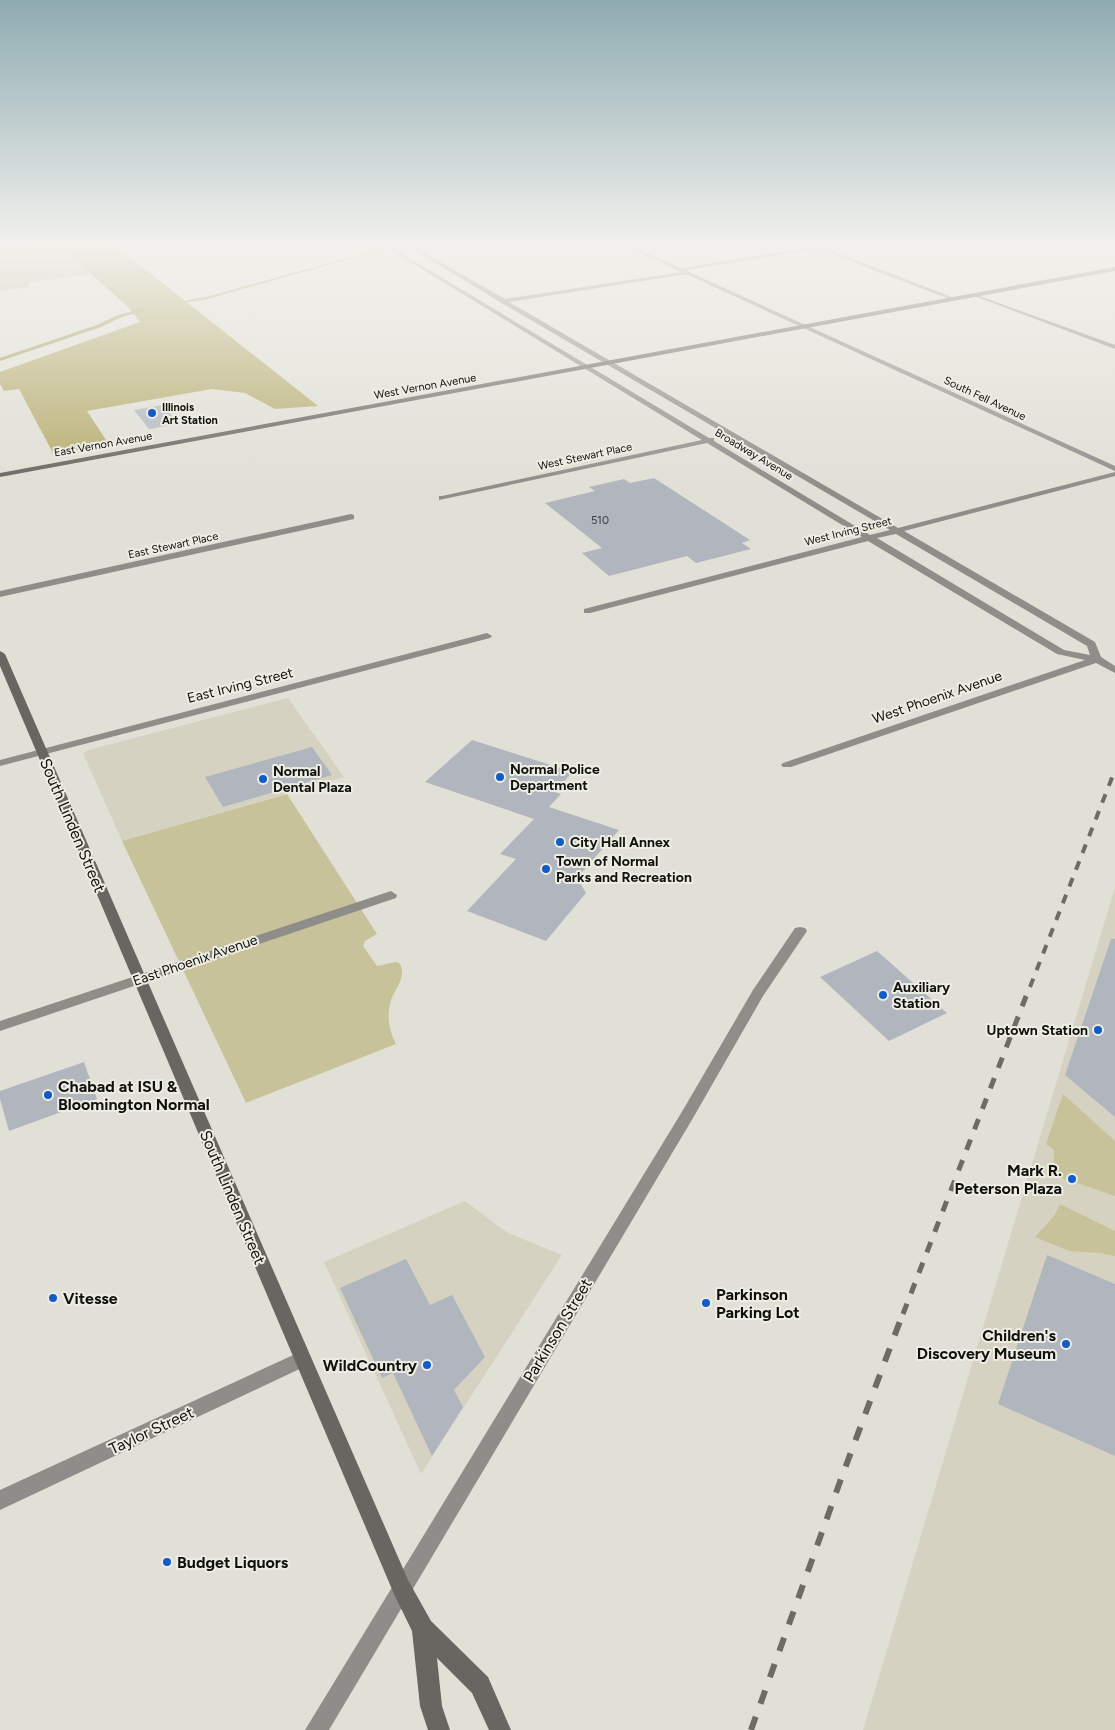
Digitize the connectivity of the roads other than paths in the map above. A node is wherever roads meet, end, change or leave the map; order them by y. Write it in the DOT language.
graph roads {
  1 [pos="521,327"];
  2 [pos="549,327"];
  3 [pos="804,327"];
  4 [pos="1061,327"];
  5 [pos="1115,347"];
  6 [pos="610,363"];
  7 [pos="586,367"];
  8 [pos="300,420"];
  9 [pos="733,435"];
  10 [pos="709,441"];
  11 [pos="1115,469"];
  12 [pos="1115,474"];
  13 [pos="0,475"];
  14 [pos="442,498"];
  15 [pos="352,517"];
  16 [pos="896,530"];
  17 [pos="868,537"];
  18 [pos="0,594"];
  19 [pos="587,611"];
  20 [pos="487,636"];
  21 [pos="0,654"];
  22 [pos="1096,659"];
  23 [pos="1115,670"];
  24 [pos="42,752"];
  25 [pos="0,763"];
  26 [pos="787,765"];
  27 [pos="391,894"];
  28 [pos="800,931"];
  29 [pos="139,979"];
  30 [pos="0,1026"];
  31 [pos="302,1359"];
  32 [pos="0,1500"];
  33 [pos="401,1587"];
  34 [pos="423,1629"];
  35 [pos="316,1730"];
  36 [pos="439,1730"];
  37 [pos="500,1730"];
  1 -- 7 [label="street, Broadway Avenue"];
  2 -- 6 [label="street, Broadway Avenue"];
  3 -- 6 [label="main road, West Vernon Avenue"];
  3 -- 11 [label="street, South Fell Avenue"];
  4 -- 5 [label="street"];
  6 -- 7 [label="main road, West Vernon Avenue"];
  6 -- 9 [label="street, Broadway Avenue"];
  7 -- 8 [label="main road, West Vernon Avenue"];
  7 -- 10 [label="street, Broadway Avenue"];
  8 -- 13 [label="main road, East Vernon Avenue"];
  9 -- 10 [label="street, West Stewart Place"];
  9 -- 16 [label="street, Broadway Avenue"];
  10 -- 14 [label="street, West Stewart Place"];
  10 -- 17 [label="street, Broadway Avenue"];
  12 -- 16 [label="street, West Irving Street"];
  15 -- 18 [label="street, East Stewart Place"];
  16 -- 17 [label="street, West Irving Street"];
  16 -- 22 [label="street, Broadway Avenue"];
  17 -- 19 [label="street, West Irving Street"];
  17 -- 22 [label="street, Broadway Avenue"];
  20 -- 24 [label="street, East Irving Street"];
  21 -- 24 [label="main road, South Linden Street"];
  22 -- 23 [label="street, Broadway Avenue"];
  22 -- 26 [label="street, West Phoenix Avenue"];
  24 -- 25 [label="street, East Irving Street"];
  24 -- 29 [label="main road, South Linden Street"];
  27 -- 29 [label="street, East Phoenix Avenue"];
  28 -- 33 [label="street, Parkinson Street"];
  29 -- 30 [label="street, East Phoenix Avenue"];
  29 -- 31 [label="main road, South Linden Street"];
  31 -- 32 [label="street, Taylor Street"];
  31 -- 33 [label="main road, South Linden Street"];
  33 -- 34 [label="main road, South Linden Street"];
  33 -- 35 [label="street, Parkinson Street"];
  34 -- 36 [label="main road, South Linden Street"];
  34 -- 37 [label="main road, South Linden Street"];
}
